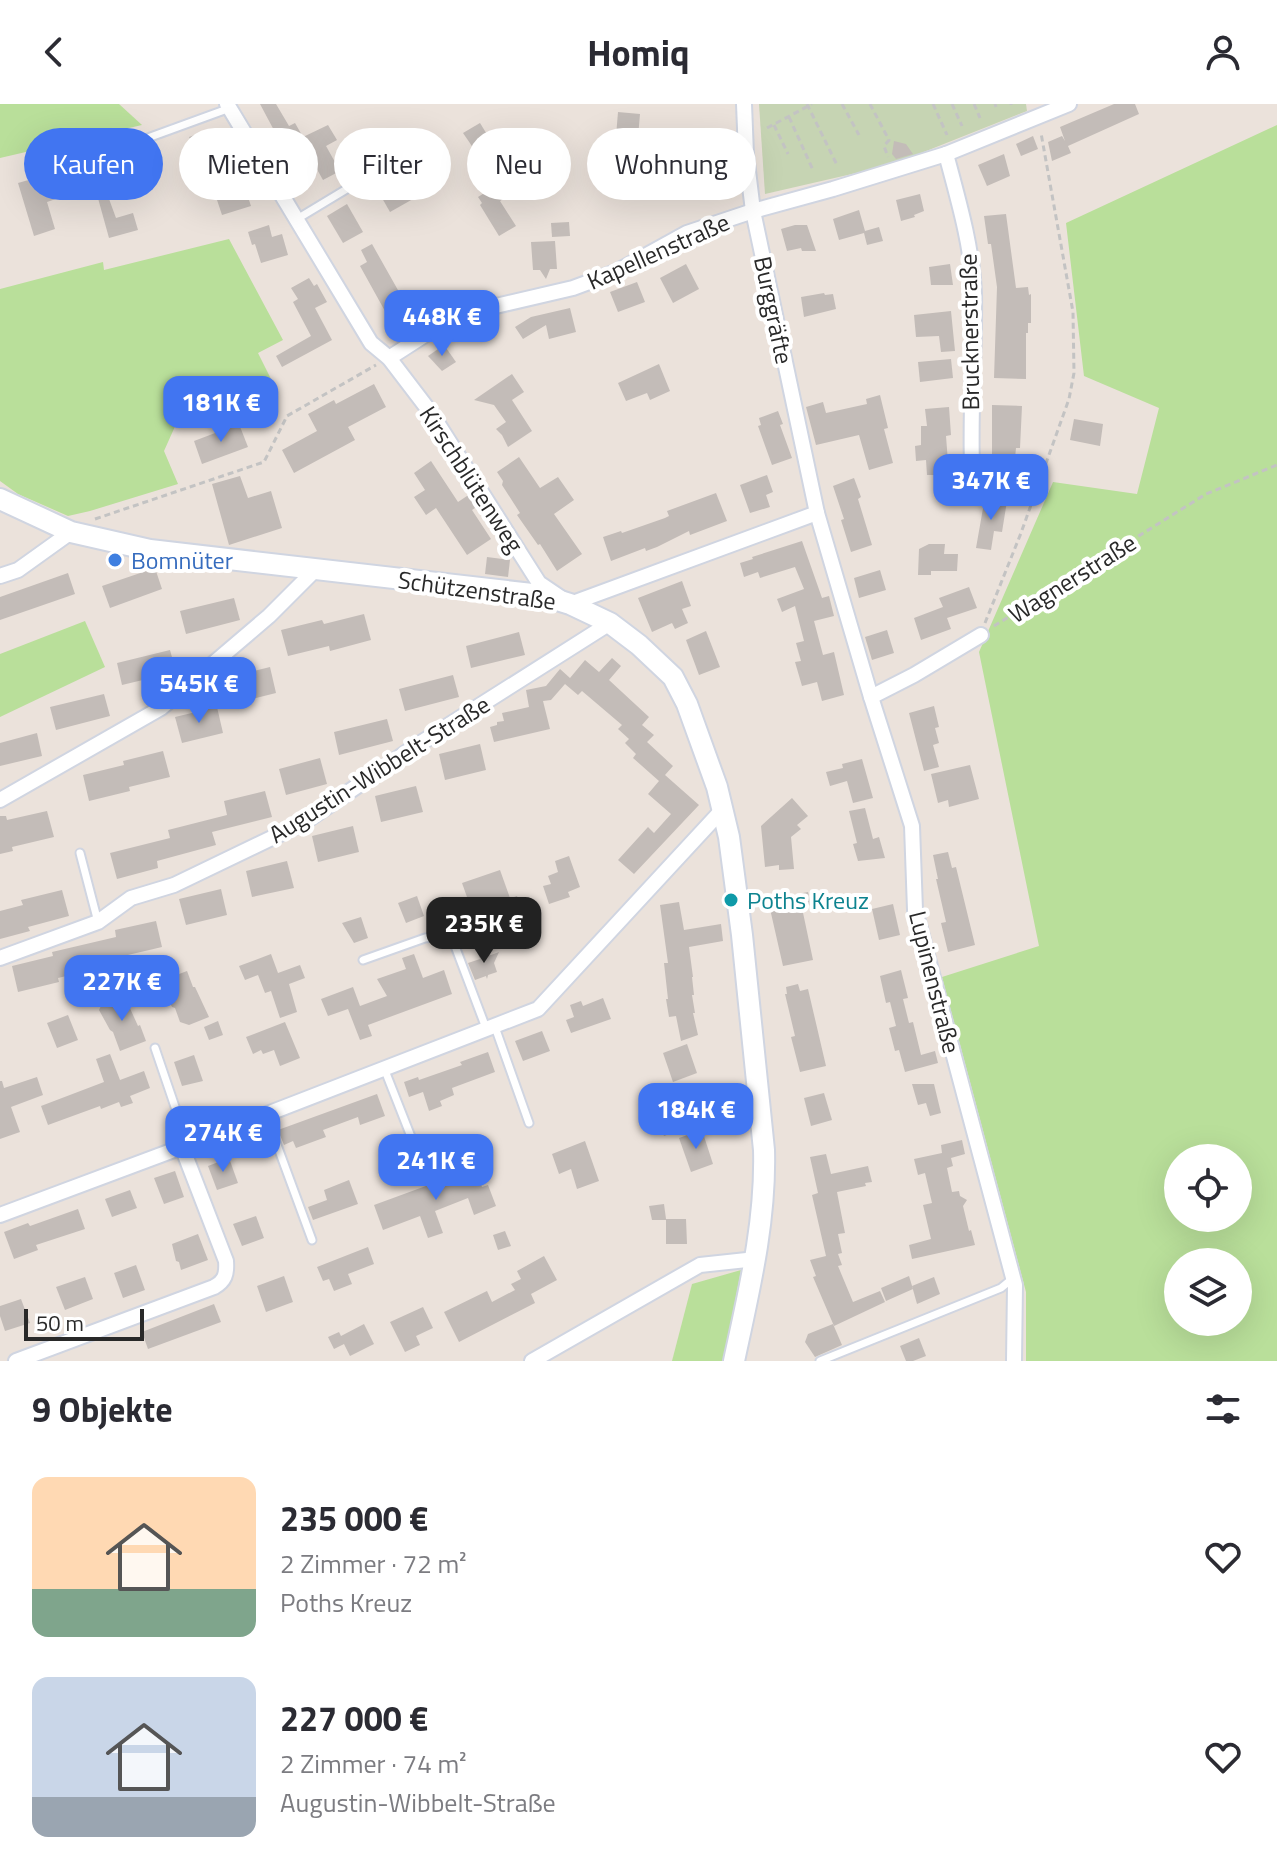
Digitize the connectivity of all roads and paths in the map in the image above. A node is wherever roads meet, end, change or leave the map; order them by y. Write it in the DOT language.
graph roads {
  1 [pos="744,104"];
  2 [pos="842,104"];
  3 [pos="870,104"];
  4 [pos="933,104"];
  5 [pos="952,104"];
  6 [pos="974,104"];
  7 [pos="1069,104"];
  8 [pos="809,105"];
  9 [pos="228,106"];
  10 [pos="789,117"];
  11 [pos="1038,117"];
  12 [pos="980,118"];
  13 [pos="774,125"];
  14 [pos="962,126"];
  15 [pos="767,128"];
  16 [pos="163,131"];
  17 [pos="859,135"];
  18 [pos="947,135"];
  19 [pos="788,154"];
  20 [pos="946,154"];
  21 [pos="837,165"];
  22 [pos="813,170"];
  23 [pos="894,171"];
  24 [pos="334,197"];
  25 [pos="753,211"];
  26 [pos="297,219"];
  27 [pos="389,358"];
  28 [pos="972,465"];
  29 [pos="1277,465"];
  30 [pos="0,499"];
  31 [pos="817,513"];
  32 [pos="71,532"];
  33 [pos="315,570"];
  34 [pos="0,576"];
  35 [pos="570,604"];
  36 [pos="610,623"];
  37 [pos="981,635"];
  38 [pos="871,697"];
  39 [pos="0,800"];
  40 [pos="723,809"];
  41 [pos="80,853"];
  42 [pos="98,922"];
  43 [pos="0,958"];
  44 [pos="363,960"];
  45 [pos="490,1027"];
  46 [pos="155,1048"];
  47 [pos="384,1068"];
  48 [pos="266,1115"];
  49 [pos="529,1123"];
  50 [pos="185,1146"];
  51 [pos="419,1157"];
  52 [pos="0,1215"];
  53 [pos="312,1240"];
  54 [pos="756,1259"];
  55 [pos="1013,1278"];
  56 [pos="16,1361"];
  57 [pos="532,1361"];
  58 [pos="734,1361"];
  59 [pos="820,1361"];
  60 [pos="1014,1361"];
  1 -- 25 [label="street, Burggräfte"];
  2 -- 17 [label="path"];
  3 -- 23 [label="path"];
  4 -- 18 [label="path"];
  5 -- 14 [label="path"];
  6 -- 12 [label="path"];
  7 -- 11 [label="street, Kapellenstraße"];
  8 -- 10 [label="path"];
  8 -- 21 [label="path"];
  9 -- 16 [label="lane"];
  9 -- 26 [label="street, Kirschblütenweg"];
  10 -- 13 [label="path"];
  10 -- 22 [label="path"];
  11 -- 20 [label="street, Kapellenstraße"];
  11 -- 37 [label="path"];
  13 -- 15 [label="path"];
  13 -- 19 [label="path"];
  20 -- 23 [label="street, Kapellenstraße"];
  20 -- 28 [label="street, Brucknerstraße"];
  23 -- 25 [label="street, Kapellenstraße"];
  24 -- 26 [label="lane"];
  25 -- 27 [label="street, Kapellenstraße"];
  25 -- 31 [label="street, Burggräfte"];
  26 -- 27 [label="street, Kirschblütenweg"];
  27 -- 32 [label="path"];
  27 -- 35 [label="street, Kirschblütenweg"];
  29 -- 37 [label="path, Wagnerstraße"];
  30 -- 32 [label="street, Schützenstraße"];
  31 -- 35 [label="street"];
  31 -- 38 [label="street, Lupinenstraße"];
  32 -- 33 [label="street, Schützenstraße"];
  32 -- 34 [label="street"];
  33 -- 35 [label="street, Schützenstraße"];
  33 -- 39 [label="street"];
  35 -- 36 [label="street, Schützenstraße"];
  36 -- 40 [label="street, Schützenstraße"];
  36 -- 42 [label="street, Augustin-Wibbelt-Straße"];
  37 -- 38 [label="street, Wagnerstraße"];
  38 -- 55 [label="street, Lupinenstraße"];
  40 -- 45 [label="street"];
  40 -- 54 [label="street, Schützenstraße"];
  41 -- 42 [label="lane"];
  42 -- 43 [label="street, Augustin-Wibbelt-Straße"];
  44 -- 45 [label="lane"];
  45 -- 47 [label="street"];
  45 -- 49 [label="lane"];
  46 -- 50 [label="lane"];
  47 -- 48 [label="street"];
  47 -- 51 [label="lane"];
  48 -- 50 [label="street"];
  48 -- 53 [label="lane"];
  50 -- 52 [label="street"];
  50 -- 56 [label="street"];
  54 -- 57 [label="street"];
  54 -- 58 [label="street, Schützenstraße"];
  55 -- 59 [label="lane"];
  55 -- 60 [label="street, Lupinenstraße"];
}
